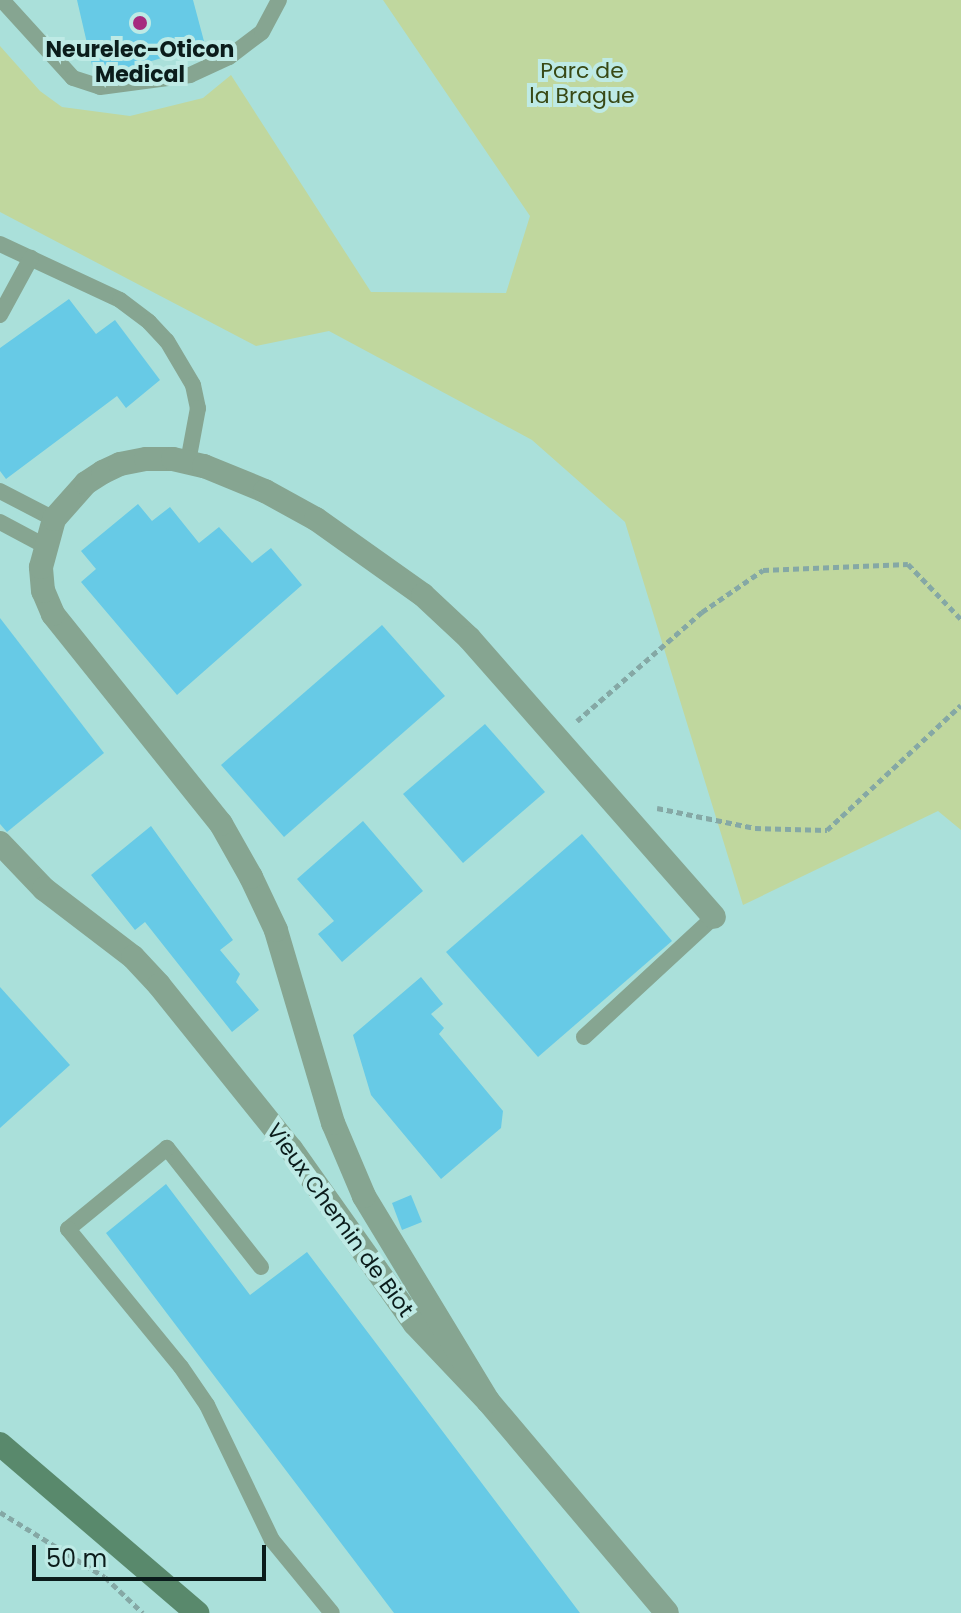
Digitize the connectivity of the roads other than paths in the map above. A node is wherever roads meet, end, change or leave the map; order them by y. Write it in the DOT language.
graph roads {
  1 [pos="2,0"];
  2 [pos="279,0"];
  3 [pos="0,244"];
  4 [pos="31,258"];
  5 [pos="0,315"];
  6 [pos="188,462"];
  7 [pos="0,491"];
  8 [pos="54,519"];
  9 [pos="0,522"];
  10 [pos="45,546"];
  11 [pos="0,843"];
  12 [pos="714,917"];
  13 [pos="584,1037"];
  14 [pos="261,1267"];
  15 [pos="488,1401"];
  16 [pos="0,1444"];
  17 [pos="197,1613"];
  18 [pos="332,1613"];
  19 [pos="667,1613"];
  1 -- 2 [label="lane"];
  3 -- 4 [label="lane"];
  4 -- 5 [label="lane"];
  4 -- 6 [label="lane"];
  6 -- 8 [label="street"];
  6 -- 12 [label="street"];
  7 -- 8 [label="lane"];
  8 -- 10 [label="street"];
  9 -- 10 [label="lane"];
  10 -- 15 [label="street"];
  11 -- 15 [label="street, Vieux Chemin de Biot"];
  12 -- 13 [label="lane"];
  14 -- 18 [label="lane"];
  15 -- 19 [label="street, Vieux Chemin de Biot"];
  16 -- 17 [label="main road"];
}
